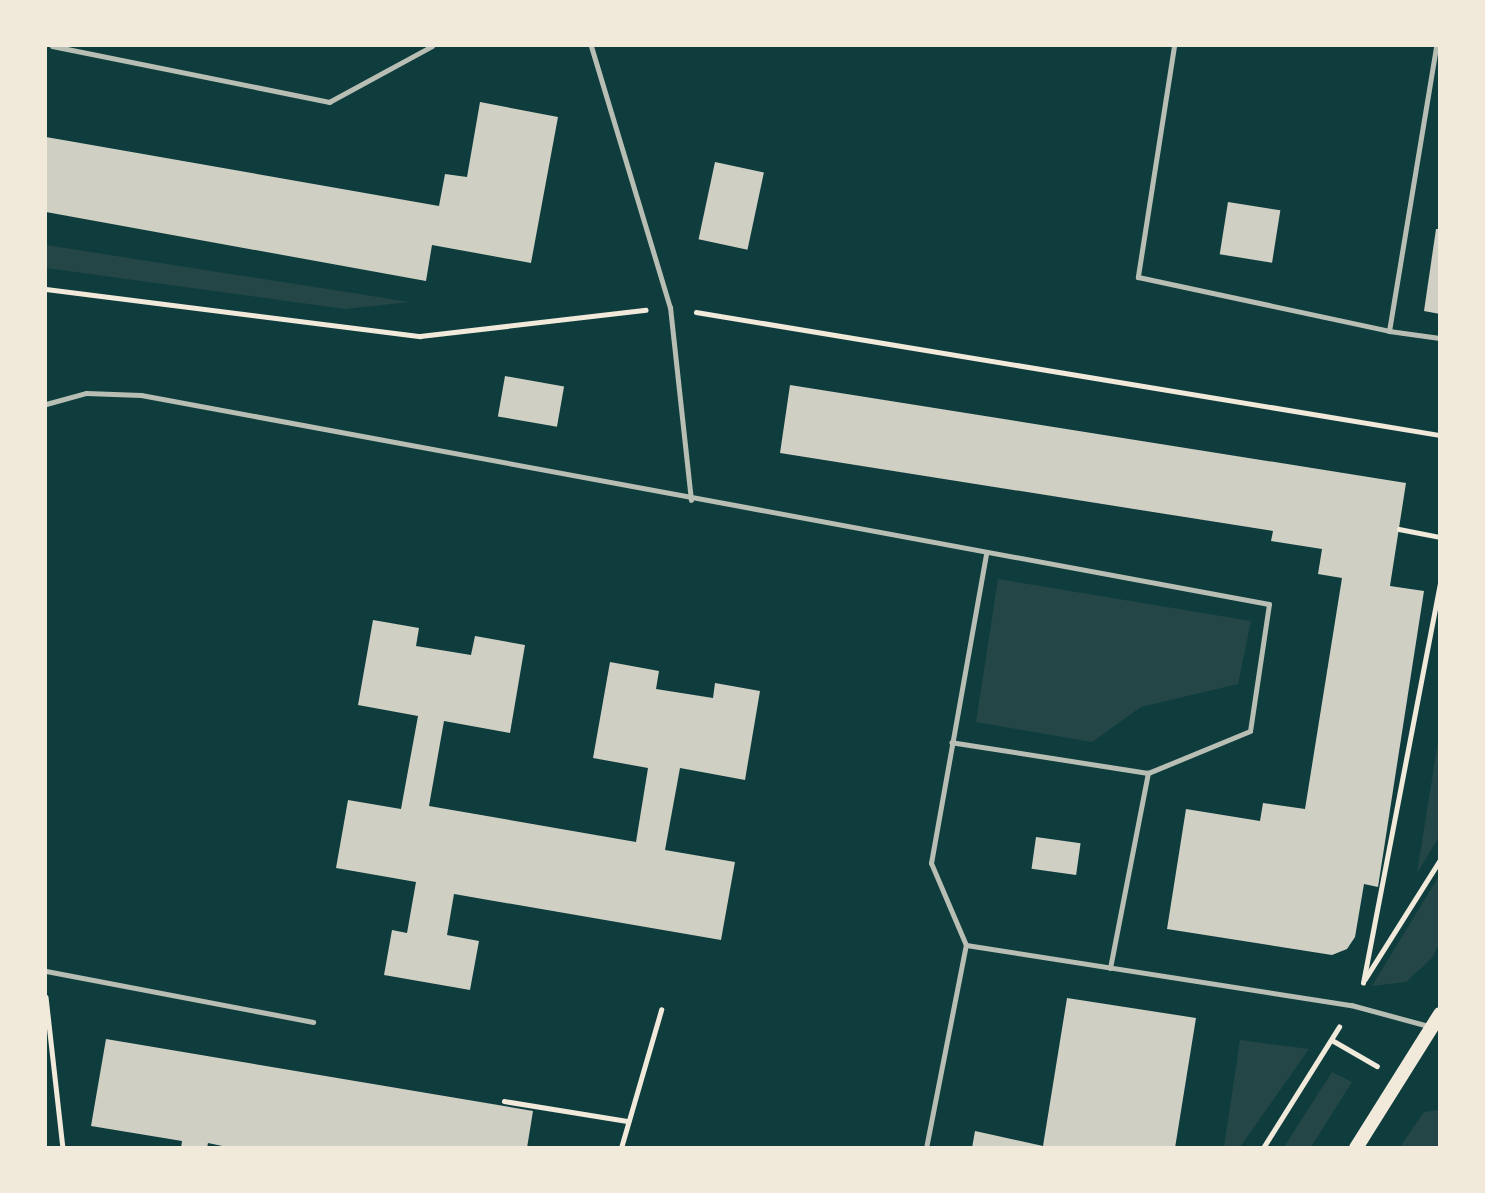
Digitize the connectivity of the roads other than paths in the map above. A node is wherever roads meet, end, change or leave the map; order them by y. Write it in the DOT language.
graph roads {
  1 [pos="52,46"];
  2 [pos="432,46"];
  3 [pos="591,46"];
  4 [pos="1174,46"];
  5 [pos="1436,46"];
  6 [pos="1389,331"];
  7 [pos="1440,338"];
  8 [pos="46,404"];
  9 [pos="691,500"];
  10 [pos="986,553"];
  11 [pos="950,742"];
  12 [pos="1148,773"];
  13 [pos="966,945"];
  14 [pos="1110,968"];
  15 [pos="46,971"];
  16 [pos="1436,1021"];
  17 [pos="313,1022"];
  18 [pos="926,1147"];
  19 [pos="1356,1147"];
  1 -- 2 [label="lane"];
  3 -- 9 [label="lane"];
  4 -- 6 [label="lane"];
  5 -- 6 [label="lane"];
  6 -- 7 [label="lane"];
  8 -- 9 [label="lane"];
  9 -- 10 [label="lane"];
  10 -- 11 [label="lane"];
  10 -- 12 [label="lane"];
  11 -- 12 [label="lane"];
  11 -- 13 [label="lane"];
  12 -- 14 [label="lane"];
  13 -- 14 [label="lane"];
  13 -- 18 [label="lane"];
  14 -- 16 [label="lane"];
  15 -- 17 [label="lane"];
  16 -- 19 [label="main road"];
}
